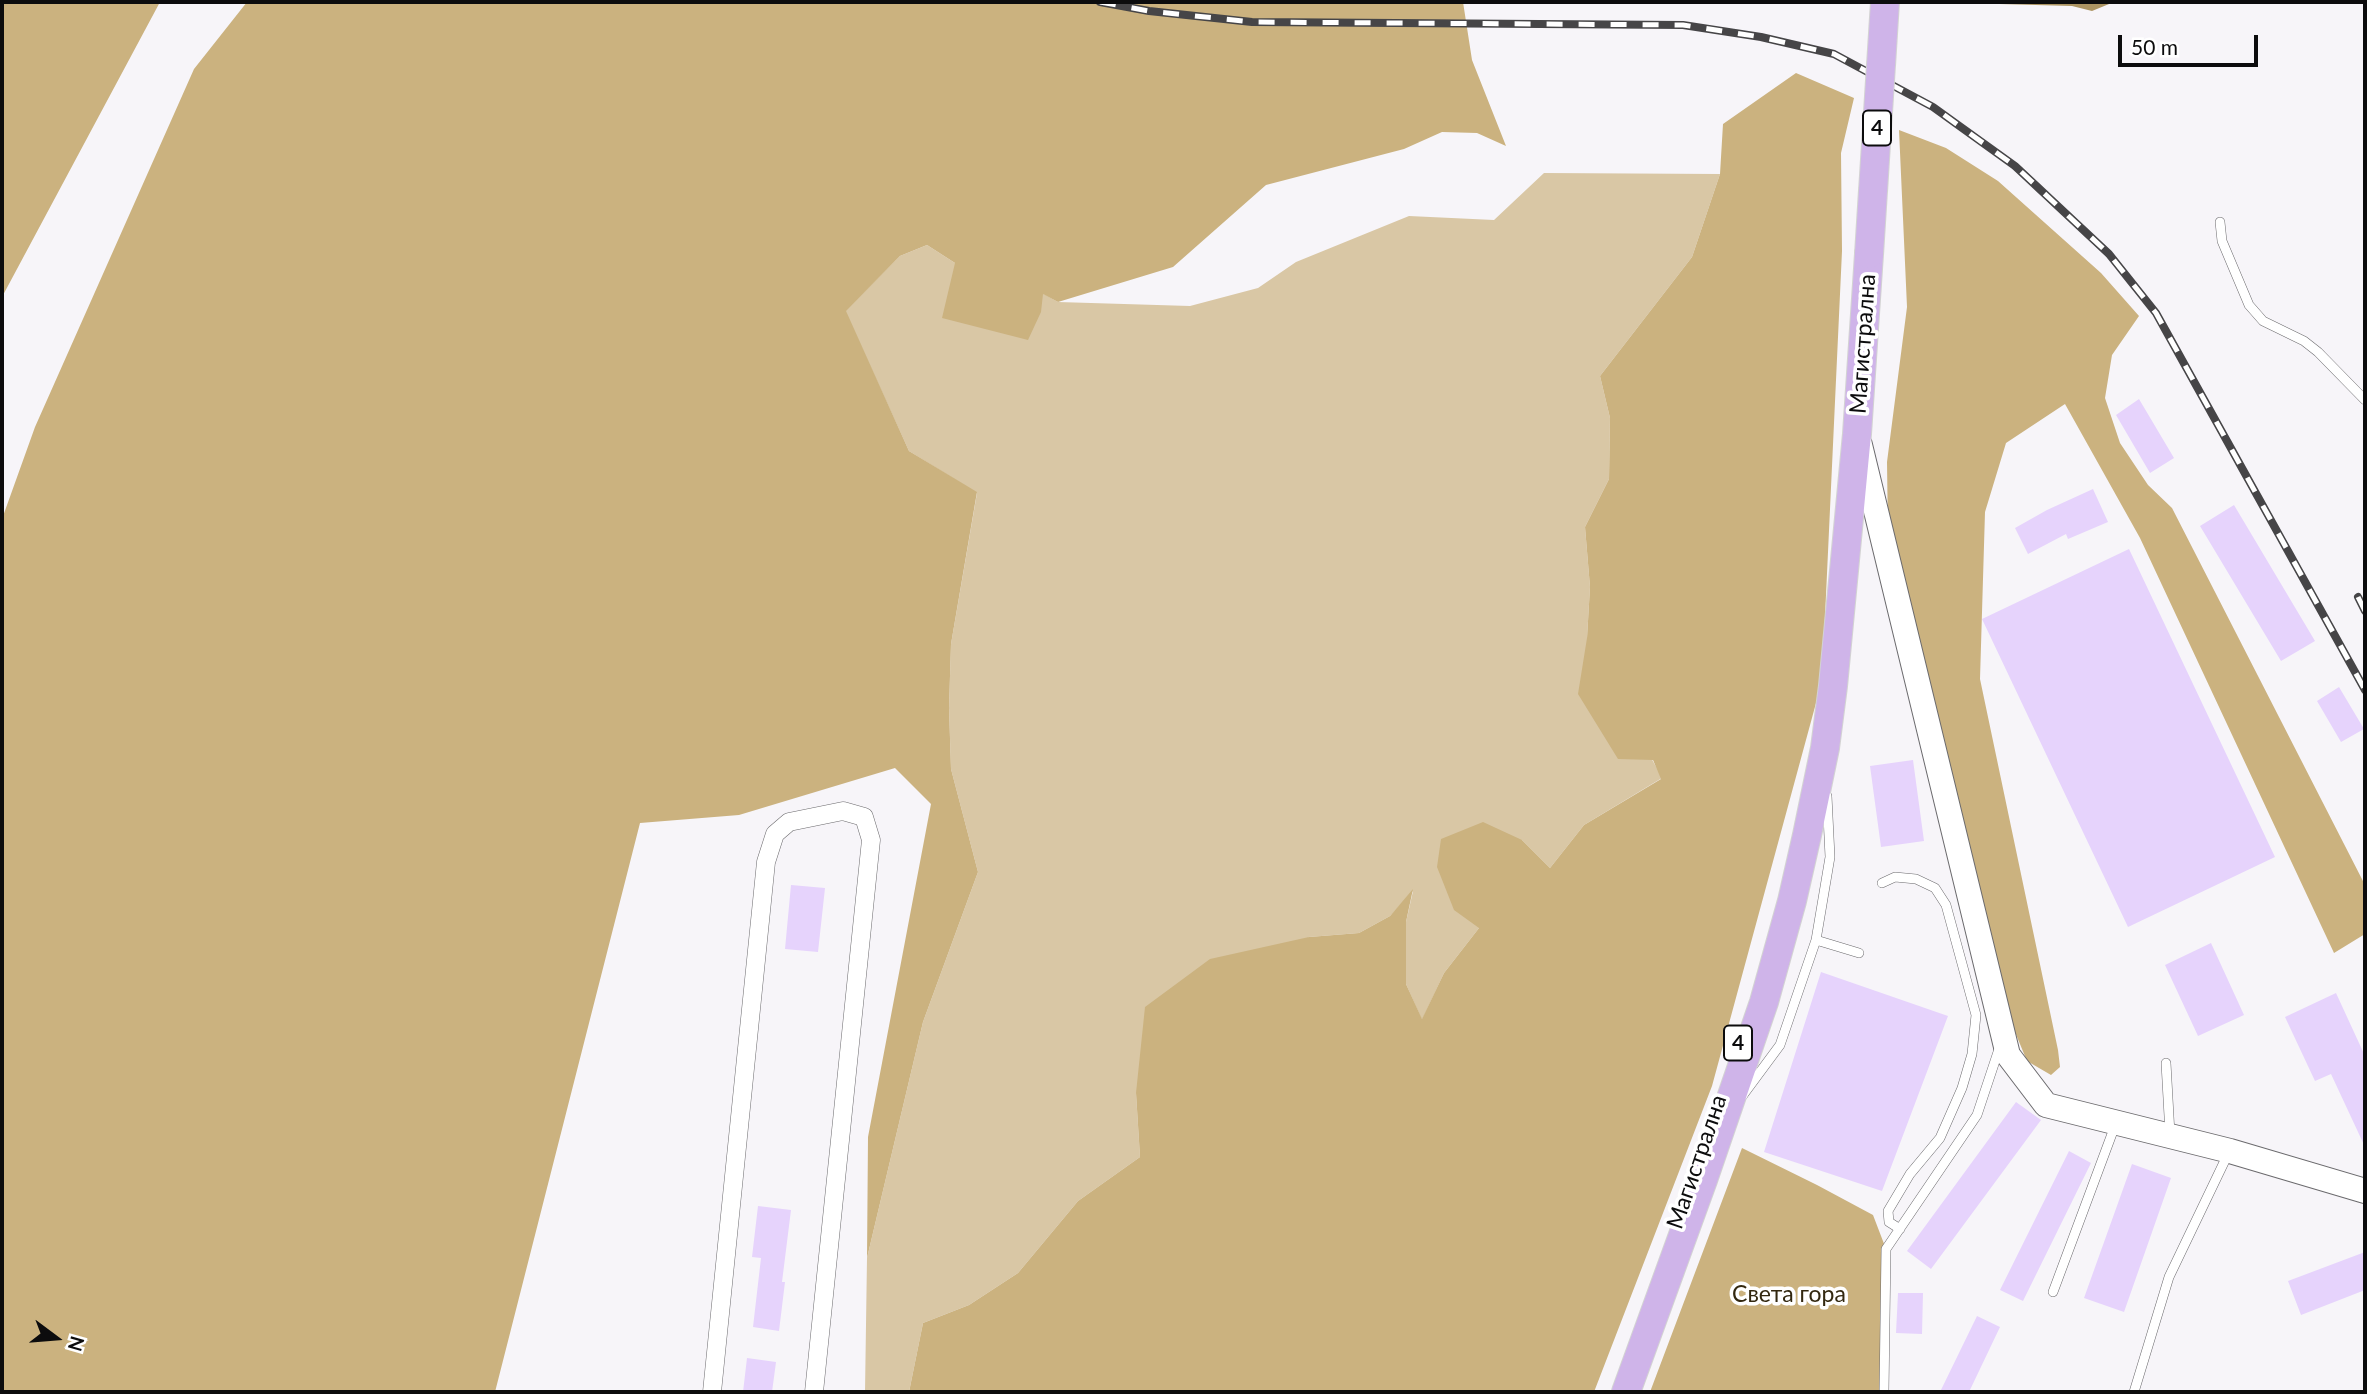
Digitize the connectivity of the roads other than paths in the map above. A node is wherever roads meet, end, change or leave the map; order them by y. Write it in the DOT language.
graph roads {
  1 [pos="1885,2"];
  2 [pos="2220,222"];
  3 [pos="2365,400"];
  4 [pos="1857,434"];
  5 [pos="1833,686"];
  6 [pos="1825,748"];
  7 [pos="1882,883"];
  8 [pos="1816,940"];
  9 [pos="1859,953"];
  10 [pos="2003,1037"];
  11 [pos="2166,1063"];
  12 [pos="1724,1122"];
  13 [pos="2116,1123"];
  14 [pos="2171,1136"];
  15 [pos="2230,1151"];
  16 [pos="2365,1191"];
  17 [pos="1900,1229"];
  18 [pos="2053,1292"];
  19 [pos="712,1392"];
  20 [pos="814,1392"];
  21 [pos="1615,1392"];
  22 [pos="1626,1392"];
  23 [pos="1884,1392"];
  24 [pos="2134,1392"];
  1 -- 4 [label="main road, Магистрална / 4, bridge"];
  2 -- 3 [label="lane"];
  4 -- 5 [label="main road, Магистрална / 4"];
  4 -- 10 [label="street"];
  5 -- 6 [label="main road, Магистрална / 4"];
  5 -- 21 [label="main road, Магистрална / 4"];
  6 -- 8 [label="lane"];
  6 -- 12 [label="main road, Магистрална / 4"];
  7 -- 17 [label="lane"];
  8 -- 9 [label="lane"];
  8 -- 12 [label="lane"];
  10 -- 13 [label="street"];
  10 -- 17 [label="lane"];
  11 -- 14 [label="lane"];
  12 -- 22 [label="main road, Магистрална / 4"];
  13 -- 14 [label="street"];
  13 -- 18 [label="lane"];
  14 -- 15 [label="street"];
  15 -- 16 [label="street"];
  15 -- 24 [label="lane"];
  17 -- 23 [label="lane"];
  19 -- 20 [label="street"];
}
